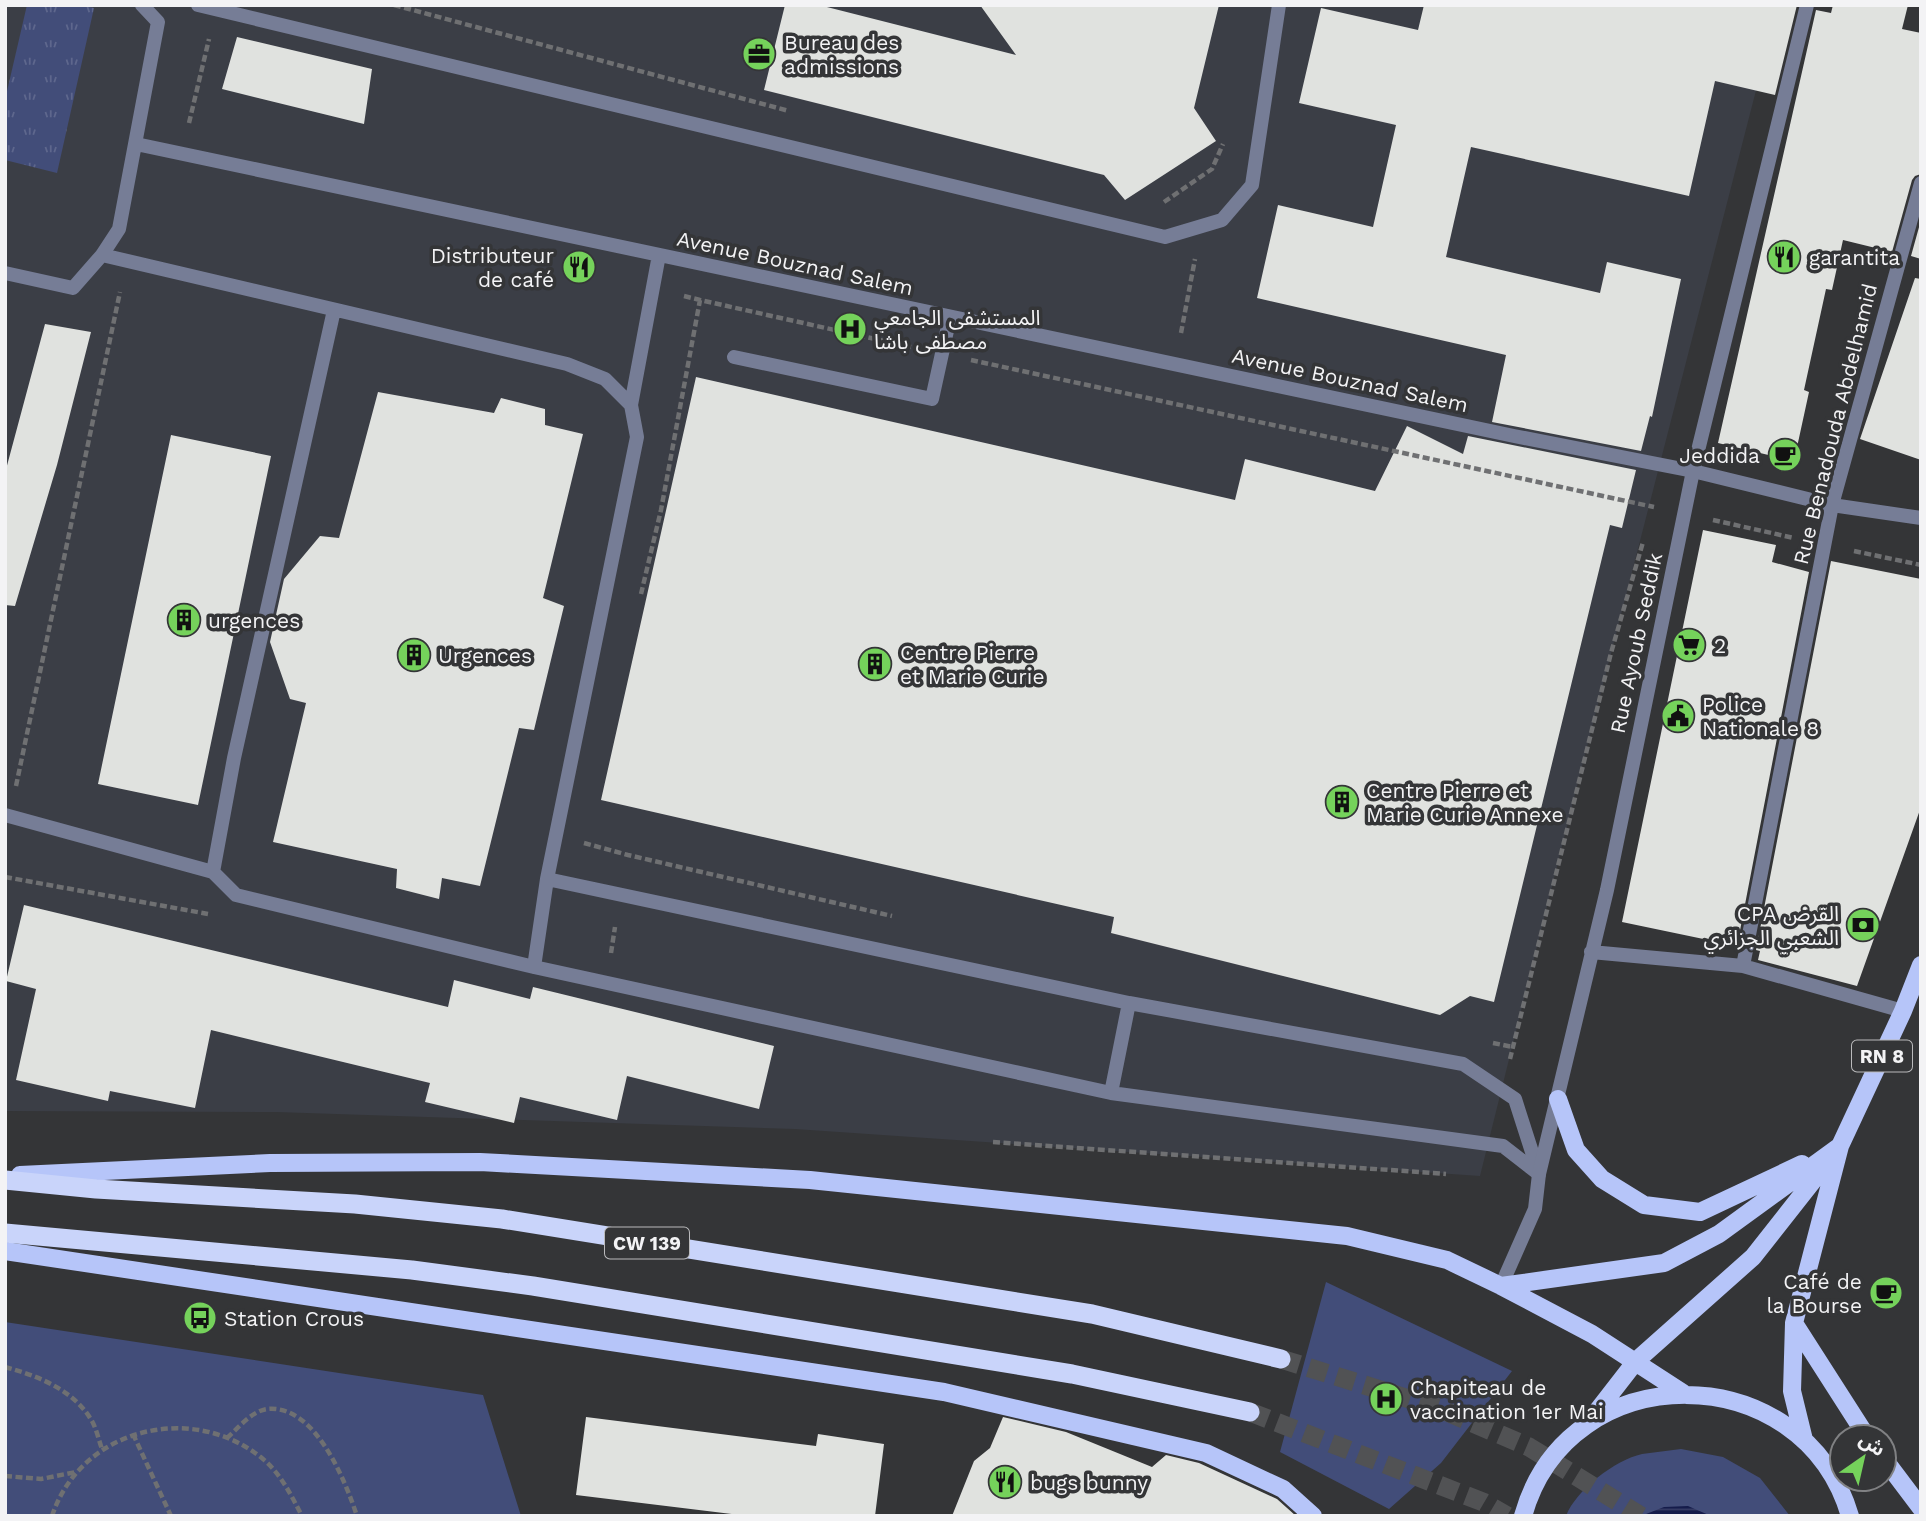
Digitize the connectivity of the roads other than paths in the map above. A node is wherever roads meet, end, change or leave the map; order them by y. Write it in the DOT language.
graph roads {
  1 [pos="142,5"];
  2 [pos="198,5"];
  3 [pos="1279,5"];
  4 [pos="1807,5"];
  5 [pos="136,144"];
  6 [pos="1921,183"];
  7 [pos="102,255"];
  8 [pos="659,255"];
  9 [pos="5,273"];
  10 [pos="334,310"];
  11 [pos="950,317"];
  12 [pos="734,357"];
  13 [pos="631,405"];
  14 [pos="1693,471"];
  15 [pos="1832,505"];
  16 [pos="1921,519"];
  17 [pos="7,817"];
  18 [pos="213,872"];
  19 [pos="547,879"];
  20 [pos="1591,952"];
  21 [pos="1921,965"];
  22 [pos="1743,966"];
  23 [pos="534,967"];
  24 [pos="1129,1003"];
  25 [pos="1903,1011"];
  26 [pos="1111,1093"];
  27 [pos="1558,1099"];
  28 [pos="1840,1146"];
  29 [pos="1539,1174"];
  30 [pos="5,1178"];
  31 [pos="5,1233"];
  32 [pos="5,1251"];
  33 [pos="1502,1286"];
  34 [pos="1794,1324"];
  35 [pos="1282,1359"];
  36 [pos="1636,1361"];
  37 [pos="1683,1393"];
  38 [pos="1250,1412"];
  39 [pos="1589,1422"];
  40 [pos="1858,1423"];
  41 [pos="1804,1440"];
  42 [pos="1898,1478"];
  43 [pos="1921,1508"];
  44 [pos="1313,1516"];
  45 [pos="1522,1516"];
  46 [pos="1850,1516"];
  1 -- 5 [label="street"];
  2 -- 3 [label="street"];
  4 -- 14 [label="street, Rue Ayoub Seddik"];
  5 -- 7 [label="street"];
  5 -- 8 [label="street, Avenue Bouznad Salem"];
  6 -- 15 [label="street, Rue Benadouda Abdelhamid"];
  7 -- 9 [label="street"];
  7 -- 10 [label="street"];
  8 -- 11 [label="street, Avenue Bouznad Salem"];
  8 -- 13 [label="street"];
  10 -- 13 [label="street"];
  10 -- 18 [label="street"];
  11 -- 12 [label="street"];
  11 -- 14 [label="street, Avenue Bouznad Salem"];
  13 -- 19 [label="street"];
  14 -- 15 [label="street, Avenue Bouznad Salem"];
  14 -- 20 [label="street, Rue Ayoub Seddik"];
  15 -- 16 [label="street, Avenue Bouznad Salem"];
  15 -- 22 [label="street, Rue Benadouda Abdelhamid"];
  17 -- 18 [label="street"];
  18 -- 23 [label="street"];
  19 -- 23 [label="street"];
  19 -- 24 [label="street"];
  20 -- 22 [label="street"];
  20 -- 27 [label="street, Rue Ayoub Seddik"];
  21 -- 25 [label="main road, RN 8"];
  22 -- 25 [label="street"];
  23 -- 26 [label="street"];
  24 -- 26 [label="street"];
  24 -- 29 [label="street"];
  25 -- 28 [label="main road, RN 8"];
  26 -- 29 [label="street"];
  27 -- 28 [label="main road"];
  27 -- 29 [label="street, Rue Ayoub Seddik"];
  28 -- 33 [label="main road"];
  28 -- 34 [label="main road"];
  28 -- 36 [label="main road"];
  29 -- 33 [label="street, Rue Ayoub Seddik"];
  30 -- 33 [label="main road"];
  30 -- 35 [label="highway, CW 139"];
  31 -- 38 [label="highway"];
  32 -- 44 [label="main road"];
  33 -- 36 [label="main road"];
  34 -- 40 [label="main road"];
  34 -- 41 [label="main road"];
  36 -- 37 [label="main road"];
  36 -- 39 [label="main road"];
  37 -- 39 [label="main road"];
  37 -- 41 [label="main road"];
  39 -- 45 [label="main road"];
  41 -- 46 [label="main road"];
  42 -- 43 [label="main road"];
}
